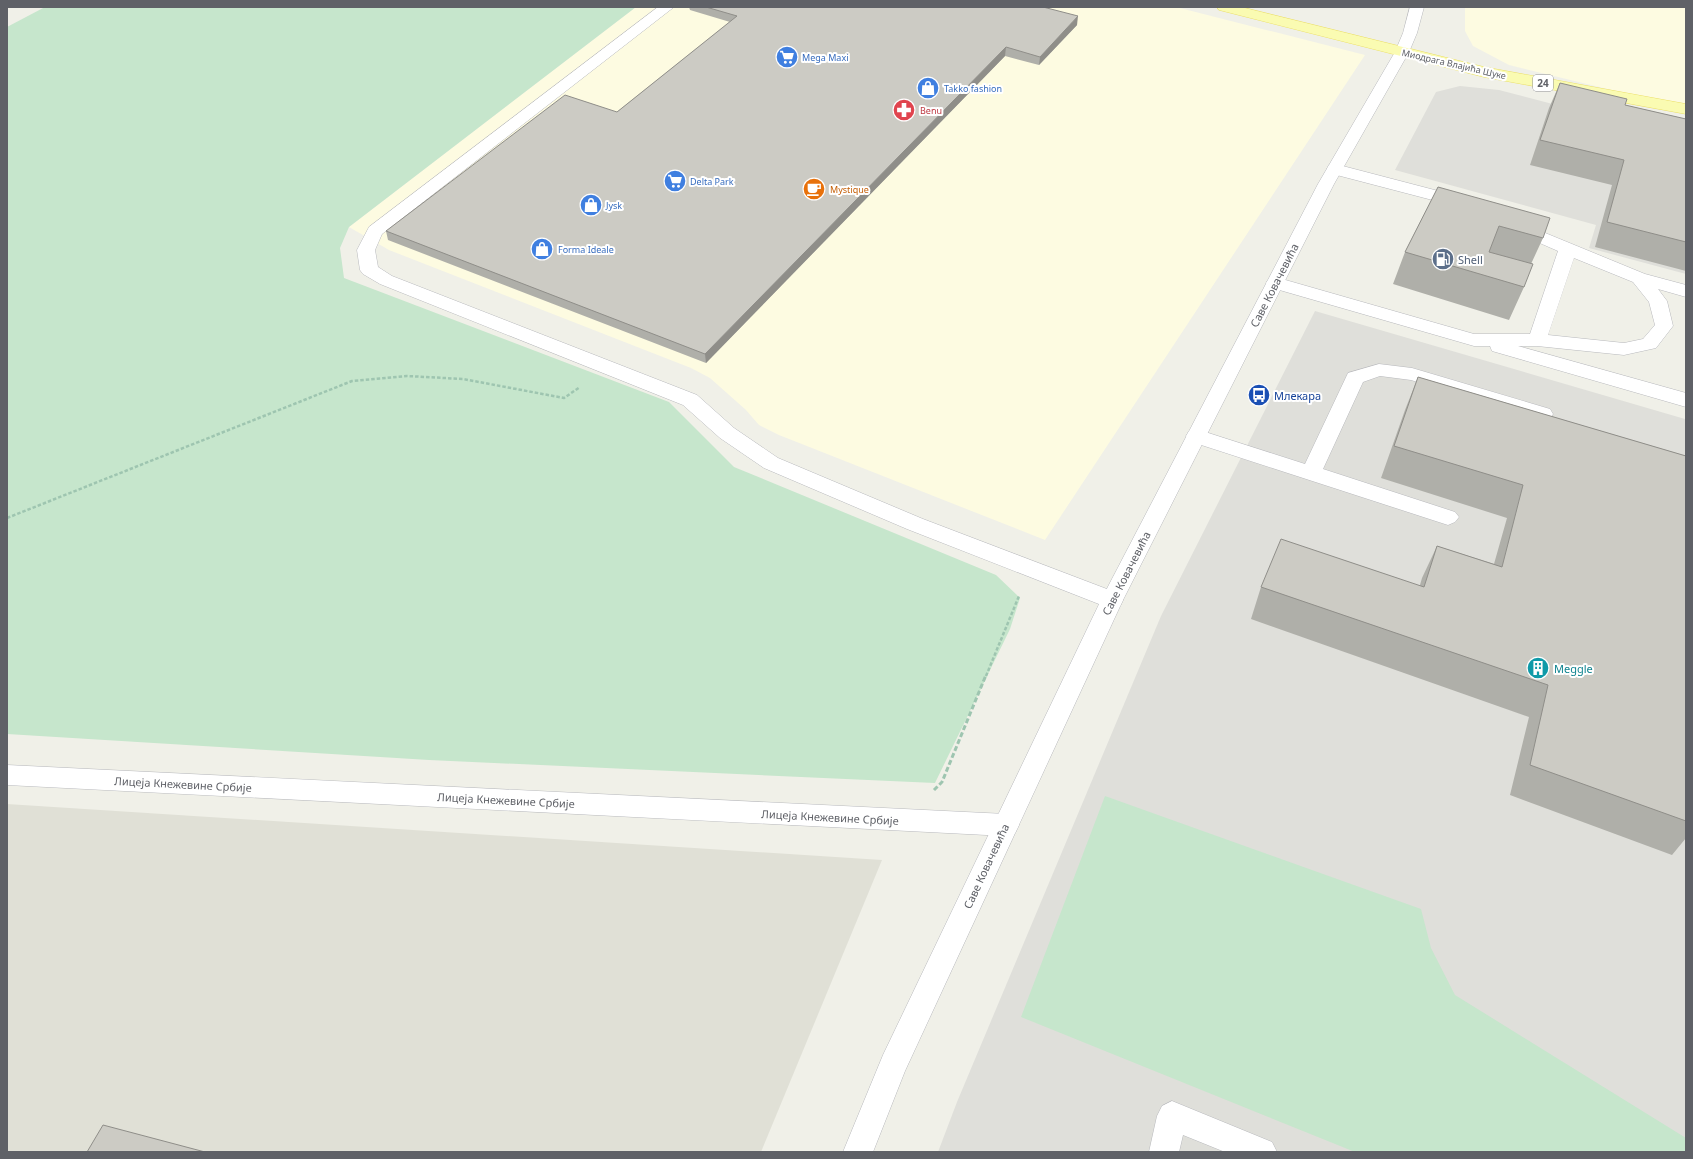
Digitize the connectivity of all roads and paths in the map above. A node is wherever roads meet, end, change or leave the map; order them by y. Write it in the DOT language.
graph roads {
  1 [pos="667,7"];
  2 [pos="1224,7"];
  3 [pos="1417,7"];
  4 [pos="1402,52"];
  5 [pos="1686,109"];
  6 [pos="1335,169"];
  7 [pos="1481,210"];
  8 [pos="1503,220"];
  9 [pos="1568,249"];
  10 [pos="1639,278"];
  11 [pos="1275,284"];
  12 [pos="1686,291"];
  13 [pos="1474,340"];
  14 [pos="1538,340"];
  15 [pos="606,367"];
  16 [pos="1686,400"];
  17 [pos="1557,418"];
  18 [pos="1196,436"];
  19 [pos="1311,474"];
  20 [pos="1448,517"];
  21 [pos="7,518"];
  22 [pos="1030,568"];
  23 [pos="1112,600"];
  24 [pos="7,776"];
  25 [pos="929,790"];
  26 [pos="1006,825"];
  27 [pos="858,1152"];
  28 [pos="1164,1152"];
  29 [pos="1262,1152"];
  1 -- 15 [label="street"];
  2 -- 4 [label="main road, Миодрага Влајића Шуке / 24"];
  3 -- 4 [label="street, Саве Ковачевића"];
  4 -- 5 [label="main road, Миодрага Влајића Шуке / 24"];
  4 -- 6 [label="street, Саве Ковачевића"];
  6 -- 7 [label="street"];
  6 -- 11 [label="street, Саве Ковачевића"];
  8 -- 9 [label="street"];
  9 -- 10 [label="street"];
  9 -- 14 [label="street"];
  10 -- 12 [label="street"];
  10 -- 14 [label="street"];
  11 -- 13 [label="street"];
  11 -- 18 [label="street, Саве Ковачевића"];
  13 -- 14 [label="street"];
  13 -- 16 [label="street"];
  15 -- 21 [label="path"];
  15 -- 22 [label="street"];
  17 -- 19 [label="street"];
  18 -- 19 [label="street"];
  18 -- 23 [label="street, Саве Ковачевића"];
  19 -- 20 [label="street"];
  22 -- 23 [label="street"];
  22 -- 25 [label="path"];
  23 -- 26 [label="street, Саве Ковачевића"];
  24 -- 26 [label="street, Лицеја Кнежевине Србије"];
  26 -- 27 [label="street, Саве Ковачевића"];
  28 -- 29 [label="street"];
}
